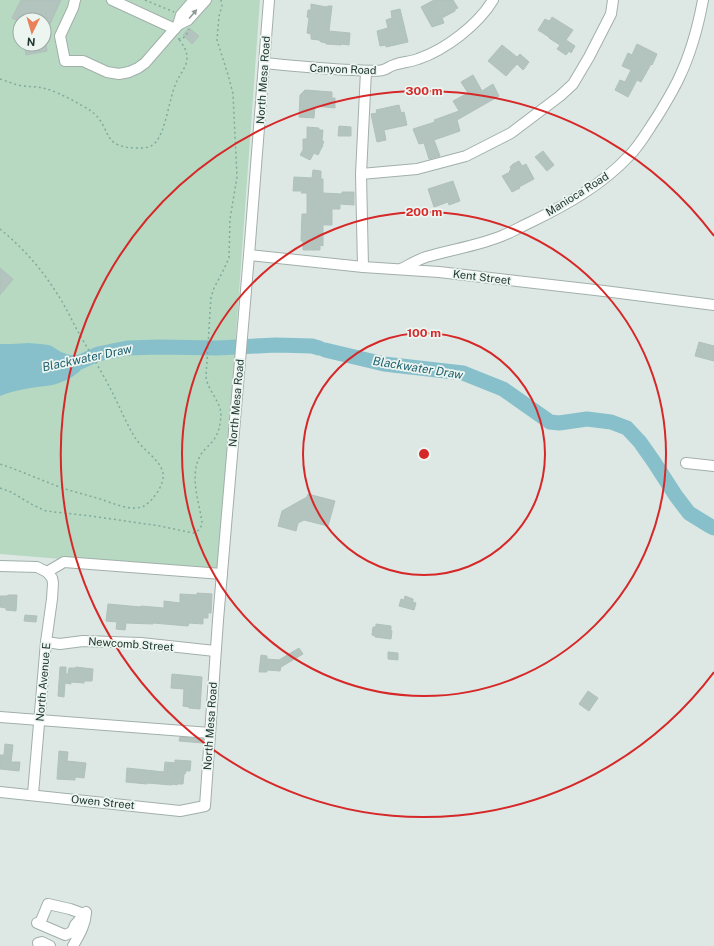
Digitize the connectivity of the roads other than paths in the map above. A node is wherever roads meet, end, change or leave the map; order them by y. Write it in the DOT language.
graph roads {
  1 [pos="75,0"];
  2 [pos="112,0"];
  3 [pos="194,0"];
  4 [pos="206,0"];
  5 [pos="269,0"];
  6 [pos="493,0"];
  7 [pos="613,0"];
  8 [pos="703,0"];
  9 [pos="178,23"];
  10 [pos="265,63"];
  11 [pos="366,71"];
  12 [pos="361,174"];
  13 [pos="249,255"];
  14 [pos="363,267"];
  15 [pos="401,269"];
  16 [pos="714,305"];
  17 [pos="686,463"];
  18 [pos="714,466"];
  19 [pos="0,566"];
  20 [pos="47,572"];
  21 [pos="222,574"];
  22 [pos="46,642"];
  23 [pos="216,651"];
  24 [pos="0,717"];
  25 [pos="40,720"];
  26 [pos="210,733"];
  27 [pos="0,792"];
  28 [pos="33,794"];
  29 [pos="205,806"];
  30 [pos="81,913"];
  31 [pos="38,943"];
  32 [pos="50,946"];
  33 [pos="73,946"];
  1 -- 9 [label="street"];
  2 -- 9 [label="street"];
  3 -- 9 [label="street"];
  9 -- 4 [label="street, one-way"];
  5 -- 10 [label="street, North Mesa Road"];
  6 -- 11 [label="street, Canyon Road"];
  7 -- 12 [label="street"];
  8 -- 15 [label="street, Manioca Road"];
  10 -- 11 [label="street, Canyon Road"];
  10 -- 13 [label="street, North Mesa Road"];
  11 -- 12 [label="street"];
  12 -- 14 [label="street"];
  13 -- 14 [label="street, Kent Street"];
  13 -- 21 [label="street, North Mesa Road"];
  14 -- 15 [label="street, Kent Street"];
  15 -- 16 [label="street, Kent Street"];
  17 -- 18 [label="street"];
  19 -- 20 [label="street"];
  20 -- 21 [label="street"];
  20 -- 22 [label="street, North Avenue E"];
  21 -- 23 [label="street, North Mesa Road"];
  22 -- 23 [label="street, Newcomb Street"];
  22 -- 25 [label="street, North Avenue E"];
  23 -- 26 [label="street, North Mesa Road"];
  24 -- 25 [label="street"];
  25 -- 26 [label="street"];
  25 -- 28 [label="street, North Avenue E"];
  26 -- 29 [label="street, North Mesa Road"];
  27 -- 28 [label="street, Owen Street"];
  28 -- 29 [label="street, Owen Street"];
  30 -- 33 [label="street"];
  31 -- 32 [label="street"];
}
